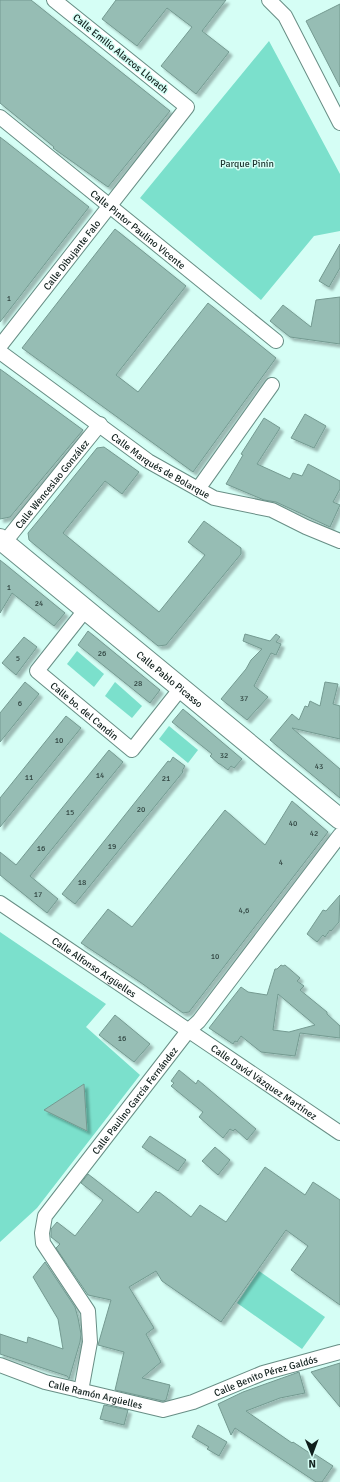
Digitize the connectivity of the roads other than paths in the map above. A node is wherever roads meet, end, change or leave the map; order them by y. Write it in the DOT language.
graph roads {
  1 [pos="54,0"];
  2 [pos="269,0"];
  3 [pos="187,107"];
  4 [pos="0,117"];
  5 [pos="340,123"];
  6 [pos="110,205"];
  7 [pos="276,341"];
  8 [pos="0,346"];
  9 [pos="0,352"];
  10 [pos="272,385"];
  11 [pos="100,424"];
  12 [pos="198,489"];
  13 [pos="2,541"];
  14 [pos="340,541"];
  15 [pos="86,609"];
  16 [pos="181,688"];
  17 [pos="340,819"];
  18 [pos="340,835"];
  19 [pos="0,903"];
  20 [pos="188,1031"];
  21 [pos="340,1134"];
  22 [pos="340,1352"];
  23 [pos="0,1364"];
  24 [pos="80,1391"];
  25 [pos="193,1402"];
  1 -- 3 [label="street, Calle Emilio Alarcos Llorach"];
  2 -- 5 [label="street"];
  3 -- 6 [label="street, Calle Dibujante Falo"];
  4 -- 6 [label="street, Calle Pintor Paulino Vicente"];
  6 -- 7 [label="street, Calle Pintor Paulino Vicente"];
  6 -- 8 [label="street, Calle Dibujante Falo"];
  9 -- 11 [label="street, Calle Marqués de Bolarque"];
  10 -- 12 [label="street"];
  11 -- 12 [label="street, Calle Marqués de Bolarque"];
  11 -- 13 [label="street, Calle Wenceslao González"];
  12 -- 14 [label="street, Calle Marqués de Bolarque"];
  13 -- 15 [label="street, Calle Pablo Picasso"];
  15 -- 16 [label="street, Calle Pablo Picasso"];
  15 -- 16 [label="street, Calle bo. del Candin"];
  16 -- 17 [label="street, Calle Pablo Picasso"];
  18 -- 20 [label="street, Calle Paulino García Fernández"];
  19 -- 20 [label="street, Calle Alfonso Argüelles"];
  20 -- 21 [label="street, Calle David Vázquez Martínez"];
  20 -- 24 [label="street, Calle Paulino García Fernández"];
  22 -- 25 [label="street, Calle Benito Pérez Galdós"];
  23 -- 24 [label="street, Calle Ramón Argüelles"];
  24 -- 25 [label="street, Calle Ramón Argüelles"];
}
